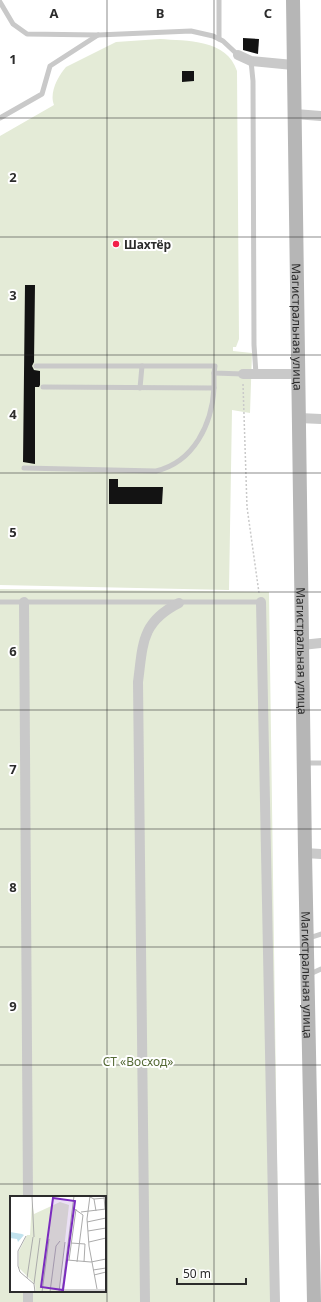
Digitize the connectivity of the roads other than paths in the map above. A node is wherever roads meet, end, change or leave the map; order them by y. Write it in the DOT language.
graph roads {
  1 [pos="219,0"];
  2 [pos="293,0"];
  3 [pos="0,2"];
  4 [pos="98,35"];
  5 [pos="219,39"];
  6 [pos="238,55"];
  7 [pos="252,61"];
  8 [pos="293,65"];
  9 [pos="295,114"];
  10 [pos="321,116"];
  11 [pos="0,118"];
  12 [pos="36,366"];
  13 [pos="142,366"];
  14 [pos="214,373"];
  15 [pos="243,374"];
  16 [pos="256,374"];
  17 [pos="298,374"];
  18 [pos="43,387"];
  19 [pos="140,388"];
  20 [pos="214,388"];
  21 [pos="299,418"];
  22 [pos="321,419"];
  23 [pos="24,468"];
  24 [pos="0,602"];
  25 [pos="24,602"];
  26 [pos="262,602"];
  27 [pos="179,603"];
  28 [pos="321,644"];
  29 [pos="302,645"];
  30 [pos="304,763"];
  31 [pos="321,763"];
  32 [pos="305,853"];
  33 [pos="321,854"];
  34 [pos="321,934"];
  35 [pos="306,939"];
  36 [pos="321,969"];
  37 [pos="307,975"];
  38 [pos="28,1196"];
  39 [pos="316,1298"];
  40 [pos="145,1302"];
  41 [pos="275,1302"];
  1 -- 5 [label="lane"];
  2 -- 8 [label="main road, Магистральная улица"];
  3 -- 4 [label="lane"];
  4 -- 5 [label="lane"];
  4 -- 11 [label="lane"];
  5 -- 6 [label="lane"];
  6 -- 7 [label="street"];
  7 -- 8 [label="street"];
  7 -- 16 [label="lane"];
  8 -- 9 [label="main road, Магистральная улица"];
  9 -- 10 [label="street"];
  9 -- 17 [label="main road, Магистральная улица"];
  12 -- 13 [label="lane"];
  13 -- 14 [label="lane"];
  13 -- 19 [label="lane"];
  14 -- 15 [label="lane"];
  14 -- 20 [label="lane"];
  15 -- 16 [label="street"];
  16 -- 17 [label="street"];
  17 -- 21 [label="main road, Магистральная улица"];
  18 -- 19 [label="lane"];
  19 -- 20 [label="lane"];
  20 -- 23 [label="lane"];
  21 -- 22 [label="street"];
  21 -- 29 [label="main road, Магистральная улица"];
  24 -- 25 [label="lane"];
  25 -- 27 [label="lane"];
  25 -- 38 [label="street"];
  26 -- 27 [label="lane"];
  26 -- 41 [label="street"];
  27 -- 40 [label="street"];
  28 -- 29 [label="street"];
  29 -- 30 [label="main road, Магистральная улица"];
  30 -- 31 [label="lane"];
  30 -- 32 [label="main road, Магистральная улица"];
  32 -- 33 [label="street"];
  32 -- 35 [label="main road, Магистральная улица"];
  34 -- 35 [label="lane"];
  35 -- 37 [label="main road, Магистральная улица"];
  36 -- 37 [label="lane"];
  37 -- 39 [label="main road, Магистральная улица"];
}
